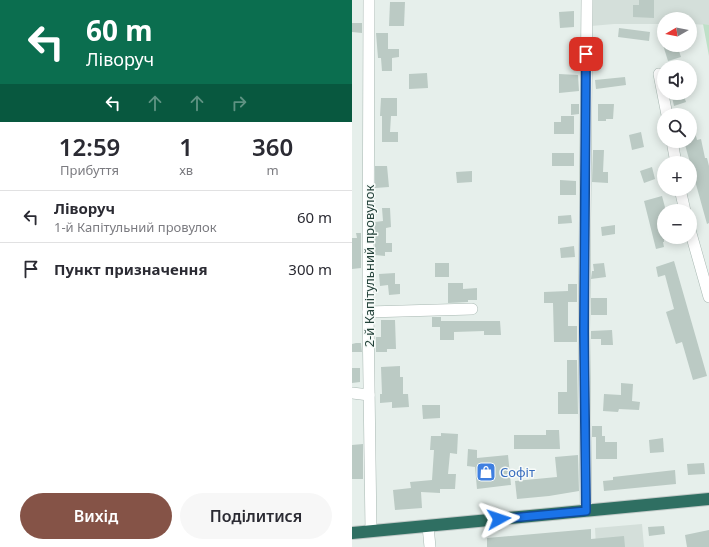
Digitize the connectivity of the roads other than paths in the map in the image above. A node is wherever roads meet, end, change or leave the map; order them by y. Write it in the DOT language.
graph roads {
  1 [pos="369,0"];
  2 [pos="586,0"];
  3 [pos="694,244"];
  4 [pos="709,297"];
  5 [pos="472,309"];
  6 [pos="368,312"];
  7 [pos="352,393"];
  8 [pos="369,395"];
  9 [pos="709,499"];
  10 [pos="586,511"];
  11 [pos="428,526"];
  12 [pos="371,531"];
  13 [pos="352,533"];
  14 [pos="430,547"];
  1 -- 6 [label="street, 2-й Капітульний провулок"];
  2 -- 10 [label="street"];
  3 -- 4 [label="street"];
  5 -- 6 [label="street"];
  6 -- 8 [label="street, 2-й Капітульний провулок"];
  7 -- 8 [label="street"];
  8 -- 12 [label="street, 2-й Капітульний провулок"];
  9 -- 10 [label="highway"];
  10 -- 11 [label="highway"];
  11 -- 12 [label="highway"];
  11 -- 14 [label="street"];
  12 -- 13 [label="highway"];
}
